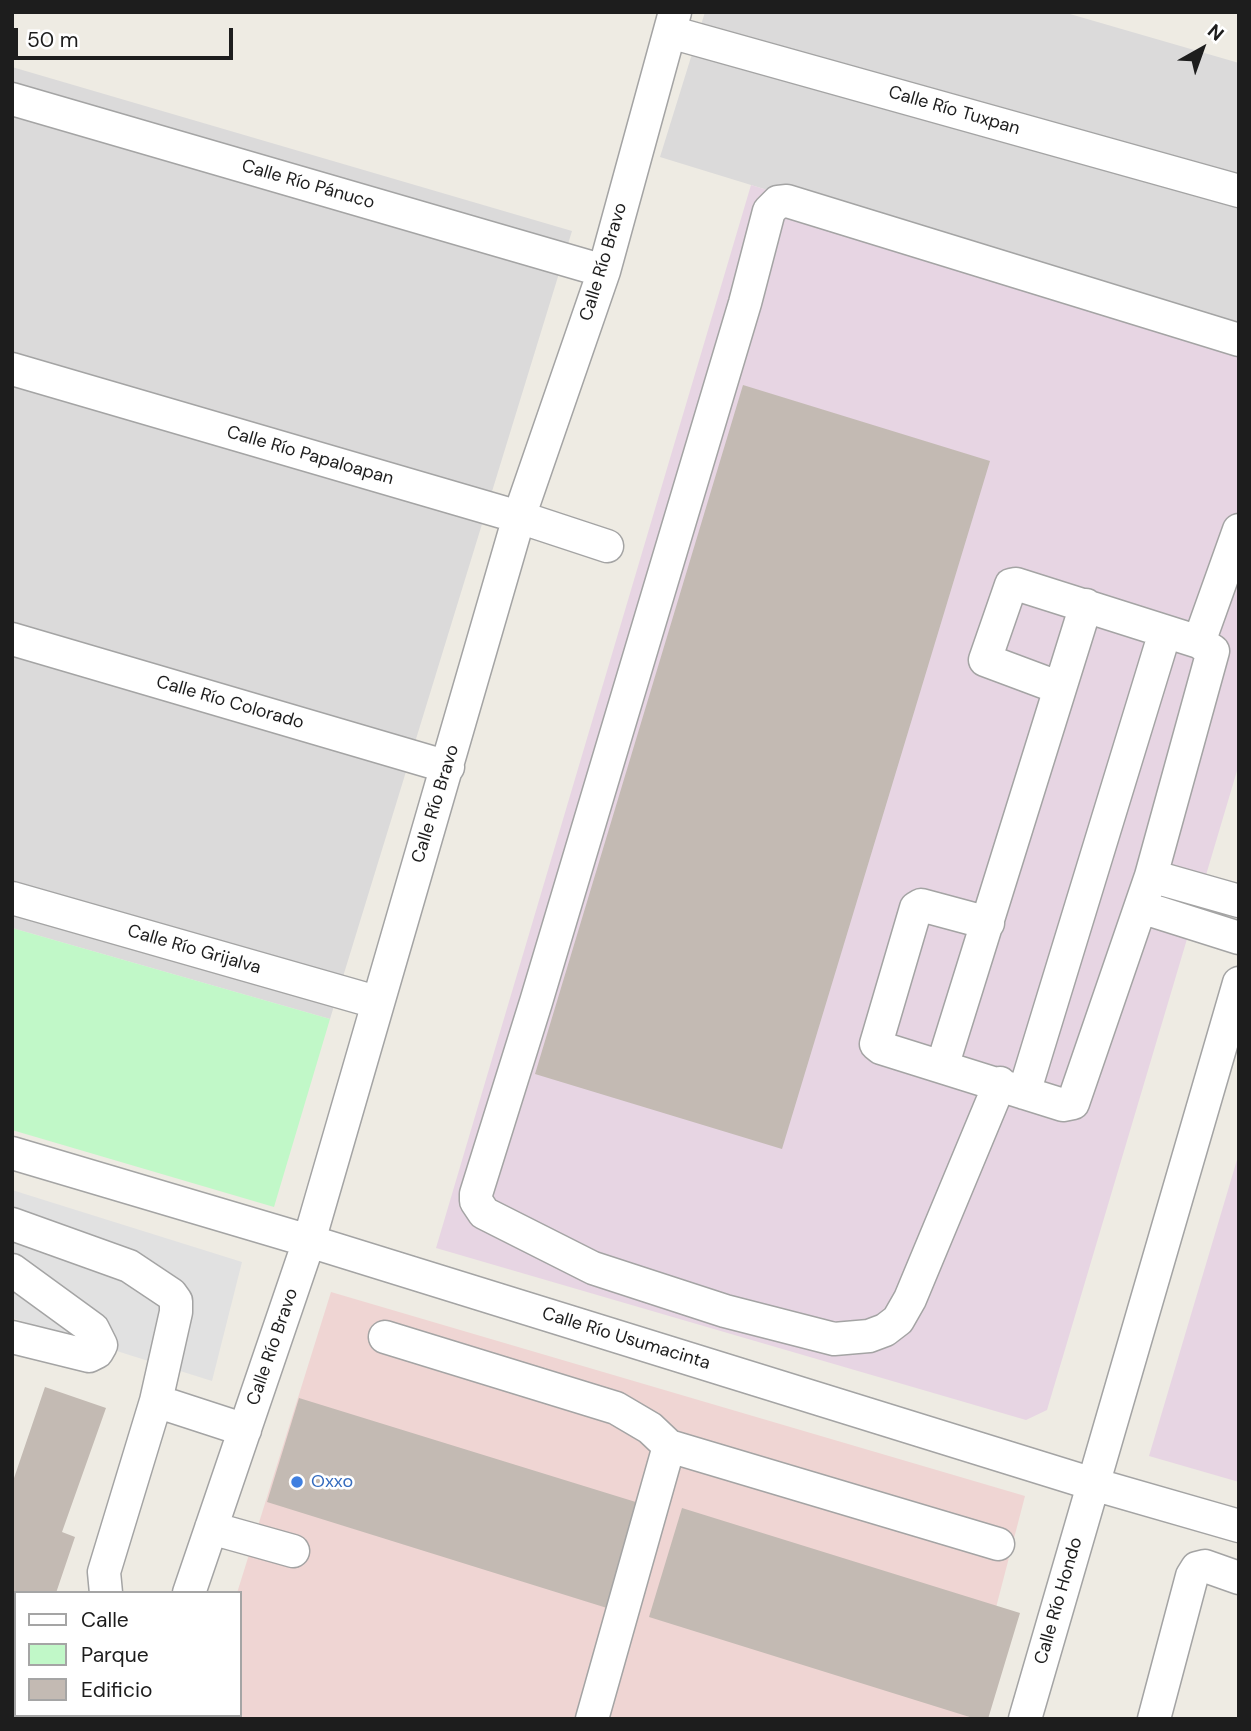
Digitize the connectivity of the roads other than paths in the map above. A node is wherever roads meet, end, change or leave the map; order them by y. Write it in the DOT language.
graph roads {
  1 [pos="672,22"];
  2 [pos="12,99"];
  3 [pos="1239,191"];
  4 [pos="604,271"];
  5 [pos="1239,341"];
  6 [pos="12,369"];
  7 [pos="519,517"];
  8 [pos="1239,530"];
  9 [pos="607,546"];
  10 [pos="1086,605"];
  11 [pos="1166,632"];
  12 [pos="12,639"];
  13 [pos="1199,642"];
  14 [pos="1060,688"];
  15 [pos="448,767"];
  16 [pos="1151,876"];
  17 [pos="12,898"];
  18 [pos="1239,901"];
  19 [pos="1141,907"];
  20 [pos="988,923"];
  21 [pos="1239,939"];
  22 [pos="1239,983"];
  23 [pos="376,1002"];
  24 [pos="942,1067"];
  25 [pos="1012,1088"];
  26 [pos="12,1153"];
  27 [pos="13,1229"];
  28 [pos="309,1241"];
  29 [pos="12,1270"];
  30 [pos="12,1337"];
  31 [pos="386,1337"];
  32 [pos="156,1401"];
  33 [pos="245,1430"];
  34 [pos="669,1446"];
  35 [pos="1093,1484"];
  36 [pos="1239,1526"];
  37 [pos="211,1528"];
  38 [pos="998,1544"];
  39 [pos="293,1551"];
  40 [pos="1239,1578"];
  41 [pos="107,1591"];
  42 [pos="190,1591"];
  43 [pos="592,1719"];
  44 [pos="1024,1719"];
  45 [pos="1154,1719"];
  1 -- 3 [label="street, Calle Río Tuxpan"];
  1 -- 4 [label="street, Calle Río Bravo"];
  2 -- 4 [label="street, Calle Río Pánuco"];
  4 -- 7 [label="street, Calle Río Bravo"];
  5 -- 25 [label="street"];
  6 -- 7 [label="street, Calle Río Papaloapan"];
  7 -- 9 [label="street, Calle Río Papaloapan"];
  7 -- 15 [label="street, Calle Río Bravo"];
  8 -- 13 [label="street"];
  10 -- 11 [label="street"];
  10 -- 14 [label="street"];
  10 -- 14 [label="street"];
  11 -- 13 [label="street"];
  11 -- 25 [label="street"];
  12 -- 15 [label="street, Calle Río Colorado"];
  13 -- 16 [label="street"];
  14 -- 20 [label="street"];
  15 -- 23 [label="street, Calle Río Bravo"];
  16 -- 18 [label="street"];
  16 -- 19 [label="street"];
  17 -- 23 [label="street, Calle Río Grijalva"];
  19 -- 21 [label="street"];
  19 -- 25 [label="street"];
  20 -- 24 [label="street"];
  20 -- 24 [label="street"];
  22 -- 35 [label="street, Calle Río Hondo"];
  23 -- 28 [label="street, Calle Río Bravo"];
  24 -- 25 [label="street"];
  26 -- 28 [label="street, Calle Río Usumacinta"];
  27 -- 32 [label="street"];
  28 -- 33 [label="street, Calle Río Bravo"];
  28 -- 35 [label="street, Calle Río Usumacinta"];
  29 -- 30 [label="street"];
  31 -- 34 [label="street"];
  32 -- 33 [label="street"];
  32 -- 41 [label="street"];
  33 -- 37 [label="street, Calle Río Bravo"];
  34 -- 38 [label="street"];
  34 -- 43 [label="street"];
  35 -- 36 [label="street, Calle Río Usumacinta"];
  35 -- 44 [label="street, Calle Río Hondo"];
  37 -- 39 [label="street"];
  37 -- 42 [label="street, Calle Río Bravo"];
  40 -- 45 [label="street"];
}
